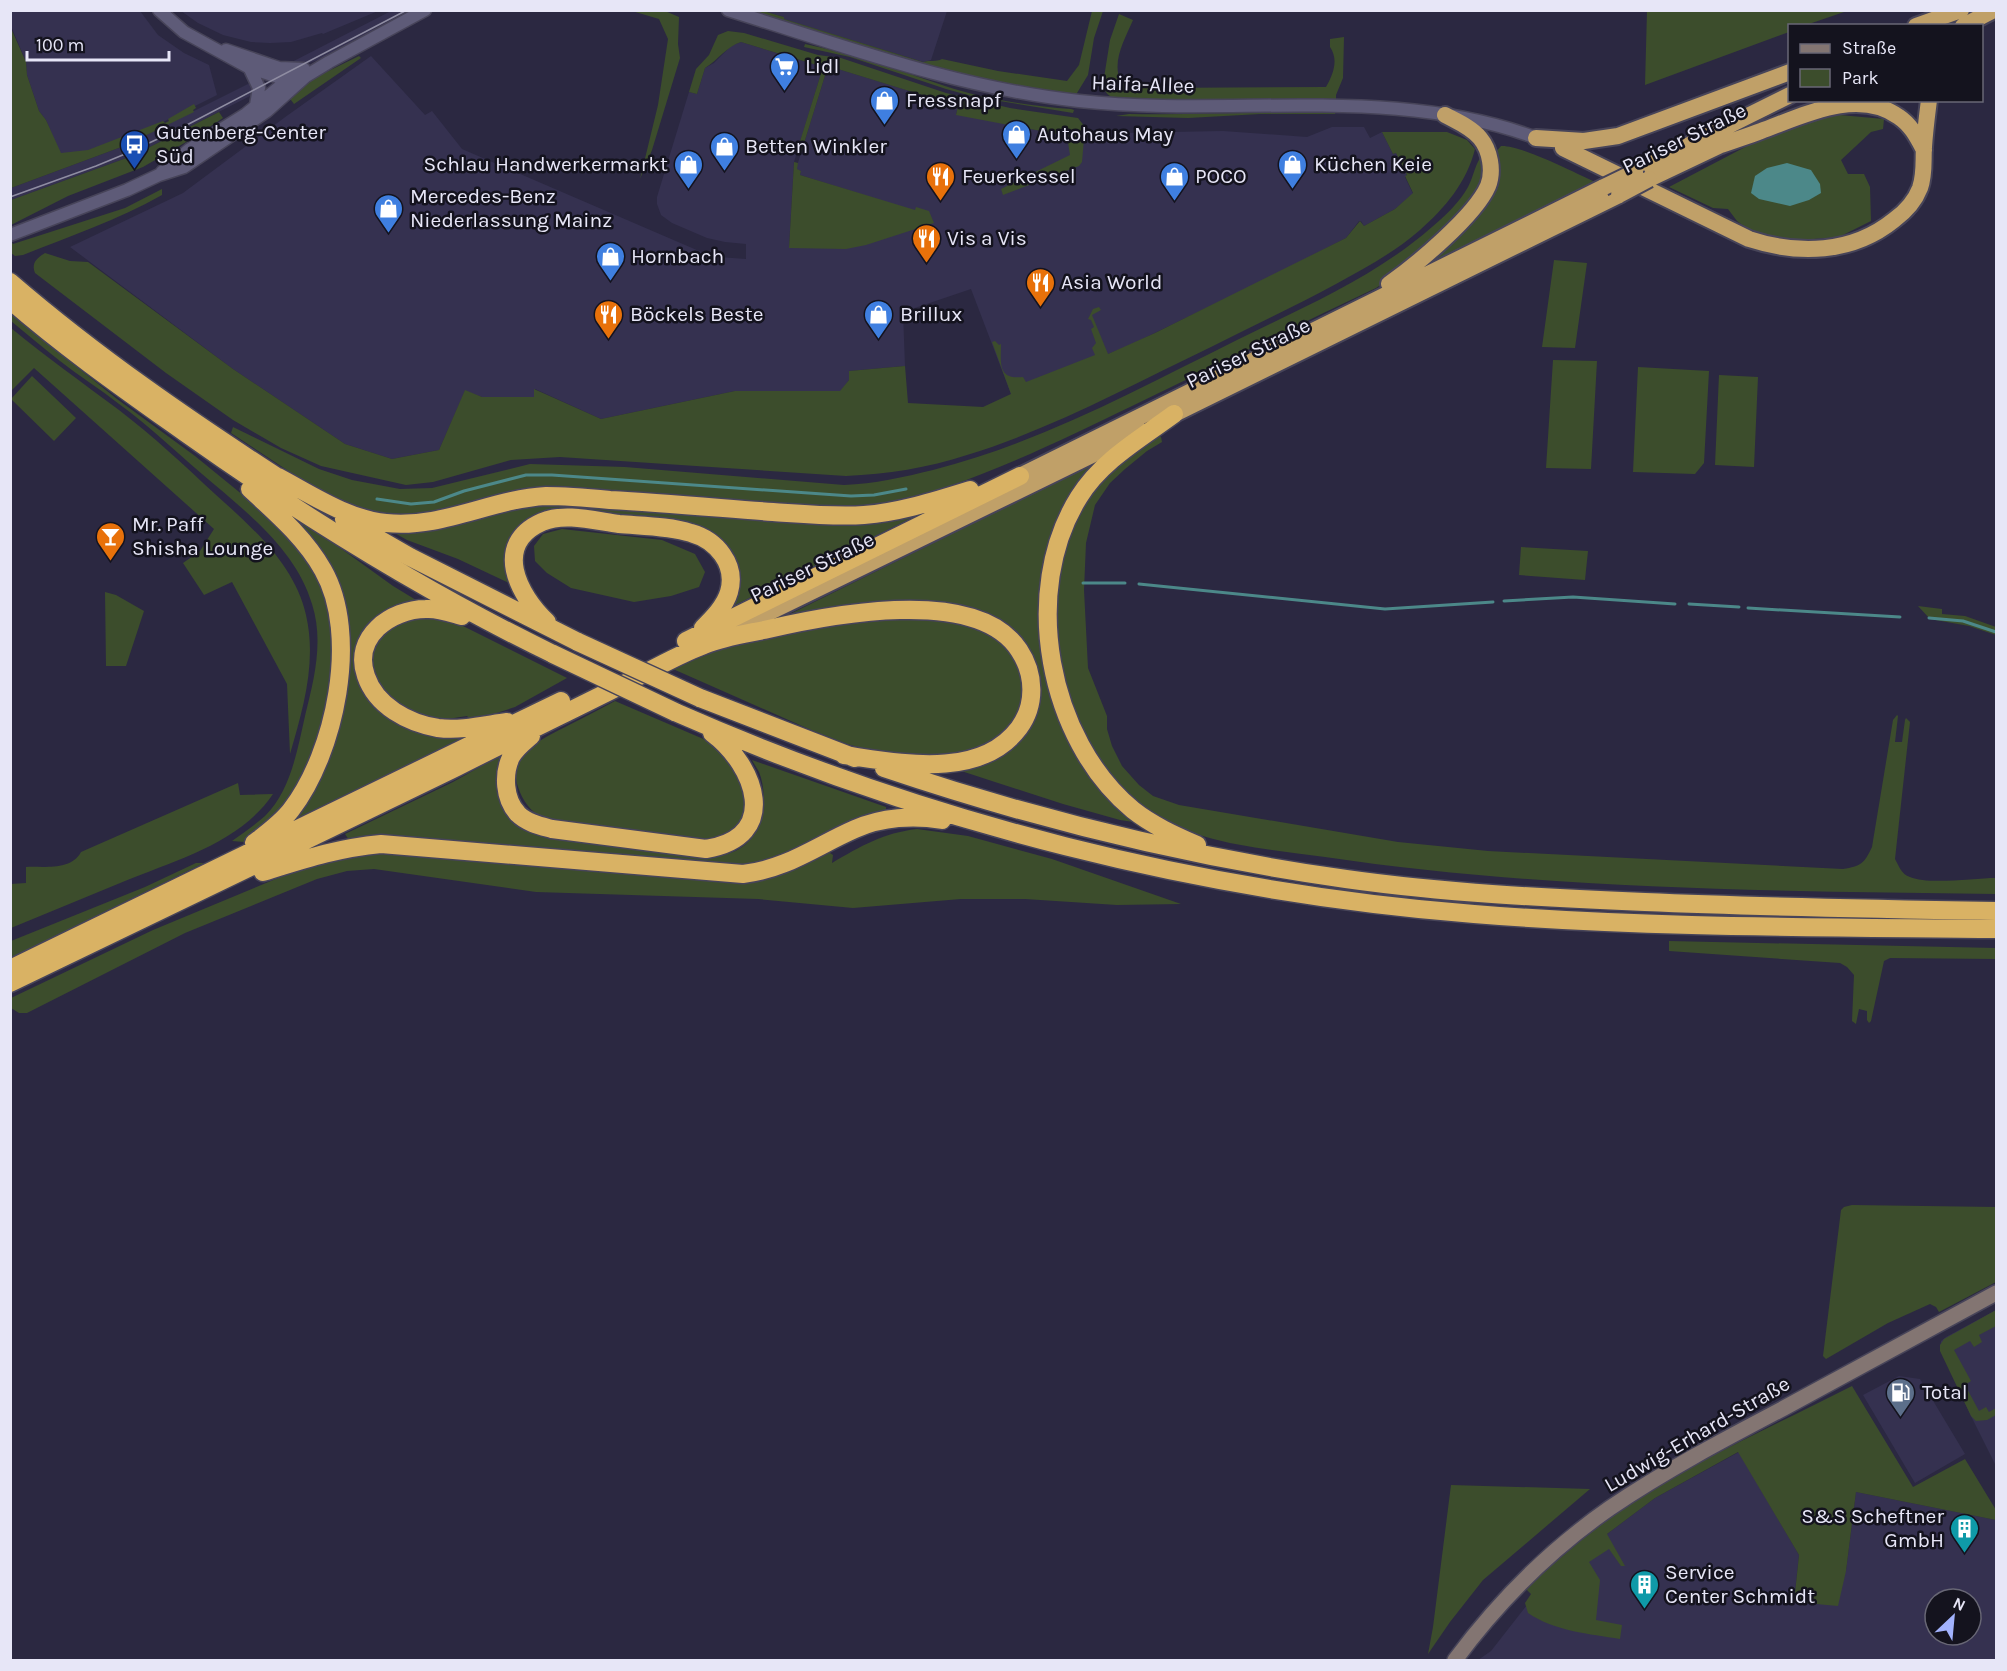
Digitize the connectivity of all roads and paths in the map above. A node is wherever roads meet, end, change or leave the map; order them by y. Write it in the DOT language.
graph roads {
  1 [pos="159,10"];
  2 [pos="424,10"];
  3 [pos="728,10"];
  4 [pos="1962,10"];
  5 [pos="1995,12"];
  6 [pos="1922,24"];
  7 [pos="1937,24"];
  8 [pos="1968,24"];
  9 [pos="1980,24"];
  10 [pos="204,44"];
  11 [pos="269,65"];
  12 [pos="250,69"];
  13 [pos="307,72"];
  14 [pos="1788,73"];
  15 [pos="282,80"];
  16 [pos="1788,96"];
  17 [pos="1807,102"];
  18 [pos="1929,102"];
  19 [pos="275,104"];
  20 [pos="256,105"];
  21 [pos="1444,115"];
  22 [pos="1536,138"];
  23 [pos="1721,144"];
  24 [pos="1563,148"];
  25 [pos="1924,150"];
  26 [pos="159,175"];
  27 [pos="1642,176"];
  28 [pos="1612,191"];
  29 [pos="10,235"];
  30 [pos="10,282"];
  31 [pos="10,300"];
  32 [pos="1322,326"];
  33 [pos="1174,414"];
  34 [pos="217,455"];
  35 [pos="1020,476"];
  36 [pos="278,477"];
  37 [pos="490,624"];
  38 [pos="573,639"];
  39 [pos="700,640"];
  40 [pos="520,721"];
  41 [pos="547,722"];
  42 [pos="696,722"];
  43 [pos="844,755"];
  44 [pos="1039,839"];
  45 [pos="1250,863"];
  46 [pos="209,880"];
  47 [pos="1996,910"];
  48 [pos="1996,929"];
  49 [pos="10,969"];
  50 [pos="10,983"];
  51 [pos="1996,1293"];
  52 [pos="1455,1660"];
  1 -- 10 [label="street"];
  2 -- 13 [label="street"];
  3 -- 21 [label="street, Haifa-Allee"];
  4 -- 6 [label="highway"];
  4 -- 7 [label="highway"];
  5 -- 8 [label="highway"];
  5 -- 9 [label="highway"];
  10 -- 11 [label="street"];
  10 -- 12 [label="street"];
  11 -- 13 [label="street"];
  11 -- 15 [label="street"];
  12 -- 15 [label="street"];
  12 -- 20 [label="street"];
  13 -- 15 [label="street"];
  13 -- 19 [label="street"];
  14 -- 22 [label="highway"];
  15 -- 19 [label="street"];
  15 -- 20 [label="street"];
  16 -- 27 [label="highway, Pariser Straße"];
  17 -- 23 [label="highway, Pariser Straße"];
  18 -- 25 [label="highway"];
  19 -- 26 [label="street"];
  20 -- 26 [label="street"];
  21 -- 22 [label="street, Haifa-Allee"];
  21 -- 32 [label="highway"];
  22 -- 24 [label="street, Haifa-Allee"];
  23 -- 25 [label="highway"];
  23 -- 27 [label="highway, Pariser Straße"];
  24 -- 25 [label="highway"];
  26 -- 29 [label="street"];
  27 -- 28 [label="highway, Pariser Straße, bridge"];
  28 -- 32 [label="highway, Pariser Straße"];
  28 -- 33 [label="highway, Pariser Straße"];
  30 -- 36 [label="highway"];
  31 -- 34 [label="highway"];
  32 -- 35 [label="highway, Pariser Straße"];
  33 -- 39 [label="highway, Pariser Straße"];
  33 -- 45 [label="highway"];
  34 -- 37 [label="highway"];
  34 -- 46 [label="highway"];
  35 -- 36 [label="highway"];
  35 -- 39 [label="highway"];
  36 -- 38 [label="highway"];
  37 -- 40 [label="highway"];
  37 -- 42 [label="highway, bridge"];
  38 -- 39 [label="highway"];
  38 -- 43 [label="highway, bridge"];
  39 -- 40 [label="highway"];
  39 -- 41 [label="highway"];
  39 -- 43 [label="highway"];
  40 -- 46 [label="highway"];
  41 -- 42 [label="highway"];
  41 -- 46 [label="highway"];
  42 -- 44 [label="highway"];
  43 -- 45 [label="highway"];
  44 -- 46 [label="highway"];
  44 -- 48 [label="highway"];
  45 -- 47 [label="highway"];
  46 -- 49 [label="highway"];
  46 -- 50 [label="highway"];
  51 -- 52 [label="main road, Ludwig-Erhard-Straße"];
}
